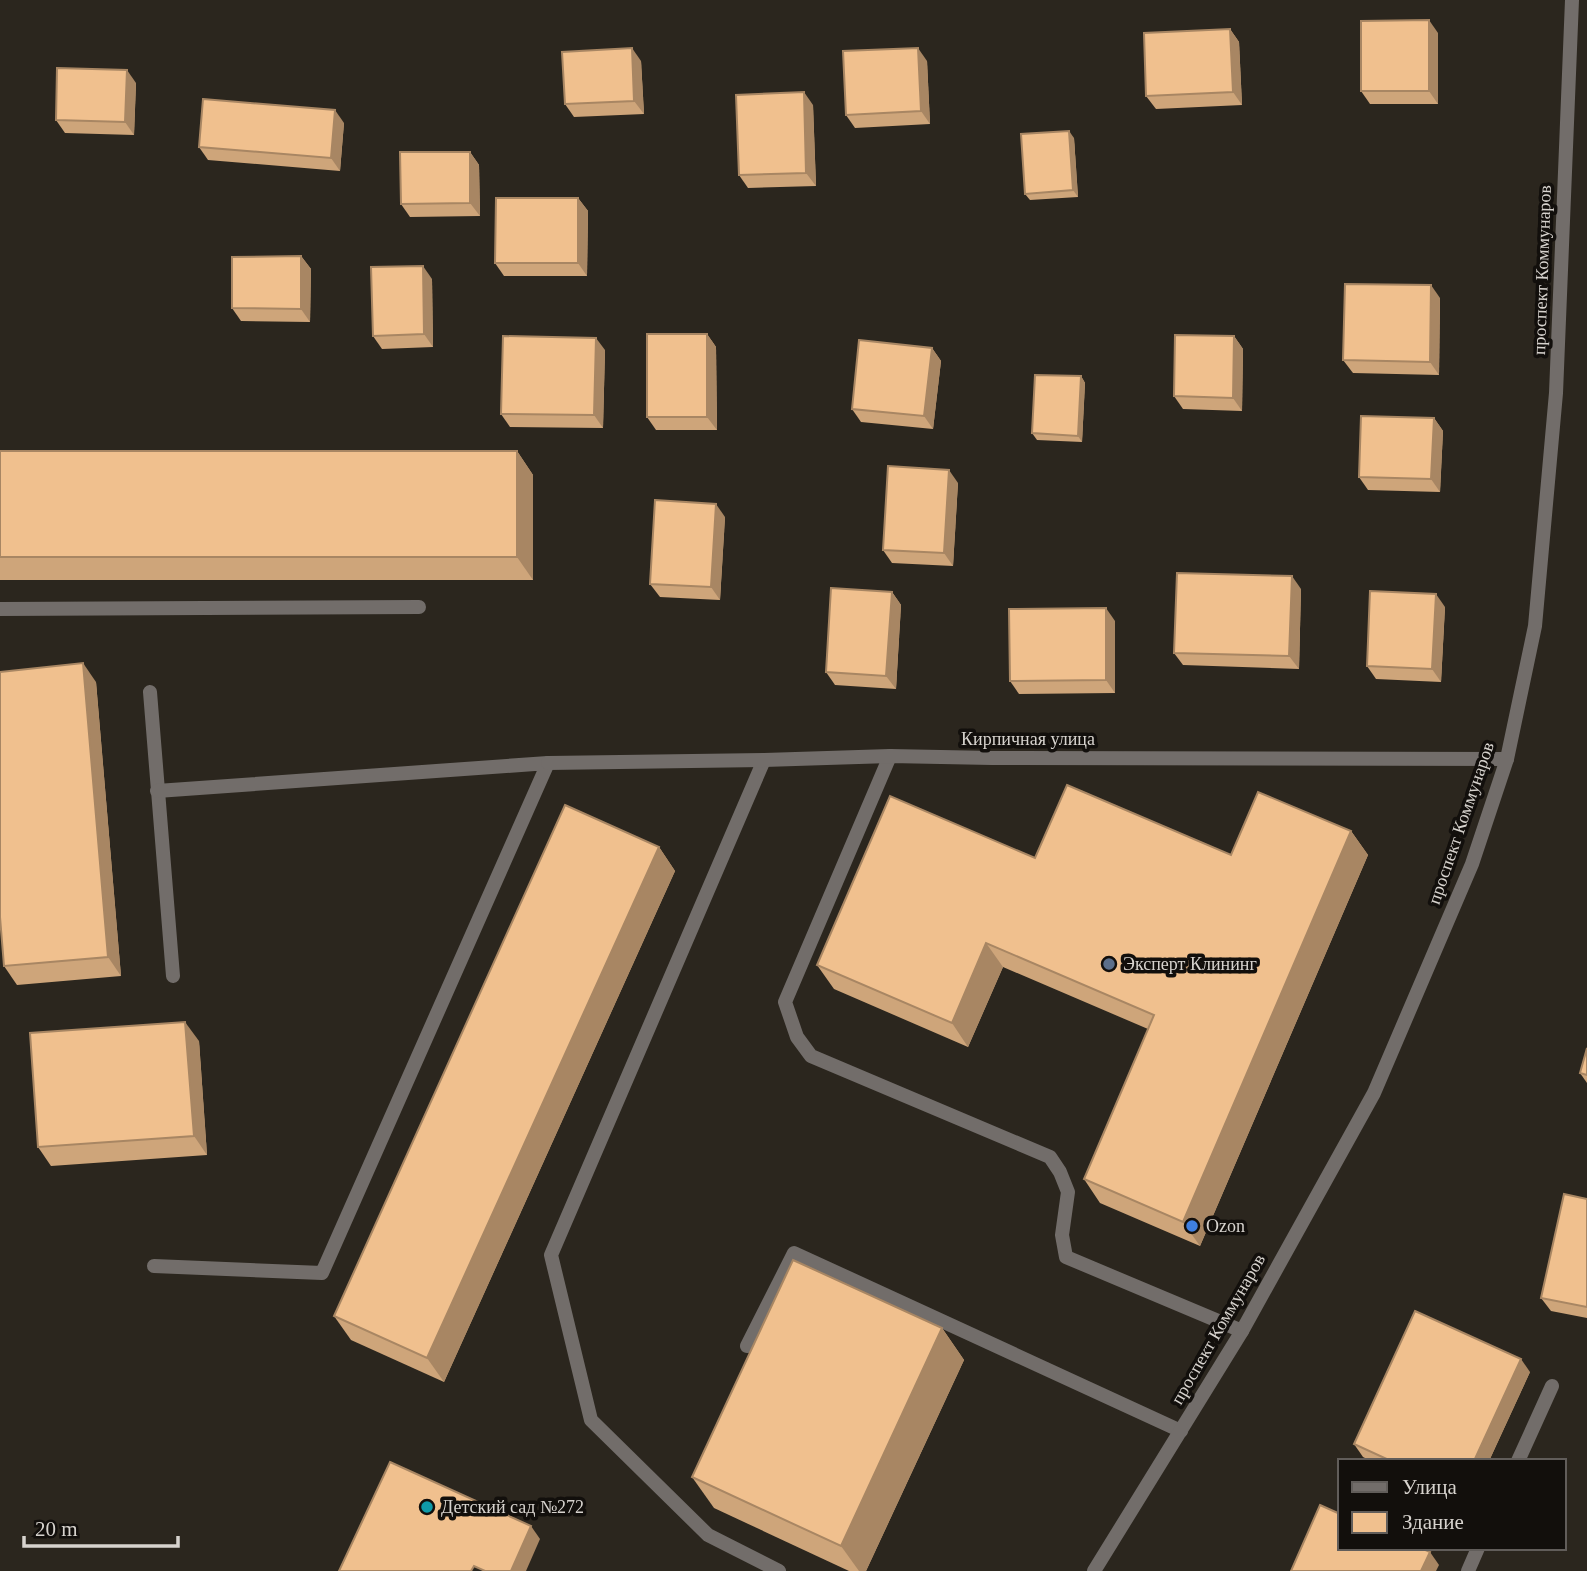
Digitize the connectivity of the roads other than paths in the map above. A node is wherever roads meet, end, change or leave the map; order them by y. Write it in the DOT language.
graph roads {
  1 [pos="1572,0"];
  2 [pos="419,607"];
  3 [pos="0,609"];
  4 [pos="150,692"];
  5 [pos="890,756"];
  6 [pos="1507,759"];
  7 [pos="764,760"];
  8 [pos="548,763"];
  9 [pos="157,790"];
  10 [pos="173,976"];
  11 [pos="154,1266"];
  12 [pos="1242,1331"];
  13 [pos="747,1346"];
  14 [pos="1552,1386"];
  15 [pos="1181,1431"];
  16 [pos="1519,1459"];
  17 [pos="1477,1550"];
  18 [pos="779,1571"];
  19 [pos="1094,1571"];
  20 [pos="1468,1571"];
  1 -- 6 [label="street, проспект Коммунаров"];
  2 -- 3 [label="street"];
  4 -- 9 [label="street"];
  5 -- 6 [label="street, Кирпичная улица"];
  5 -- 7 [label="street, Кирпичная улица"];
  5 -- 12 [label="street"];
  6 -- 12 [label="street, проспект Коммунаров"];
  7 -- 8 [label="street, Кирпичная улица"];
  7 -- 18 [label="street"];
  8 -- 9 [label="street, Кирпичная улица"];
  8 -- 11 [label="street"];
  9 -- 10 [label="street"];
  12 -- 15 [label="street, проспект Коммунаров"];
  13 -- 15 [label="street"];
  14 -- 16 [label="street"];
  15 -- 19 [label="street, проспект Коммунаров"];
  17 -- 20 [label="street"];
}
